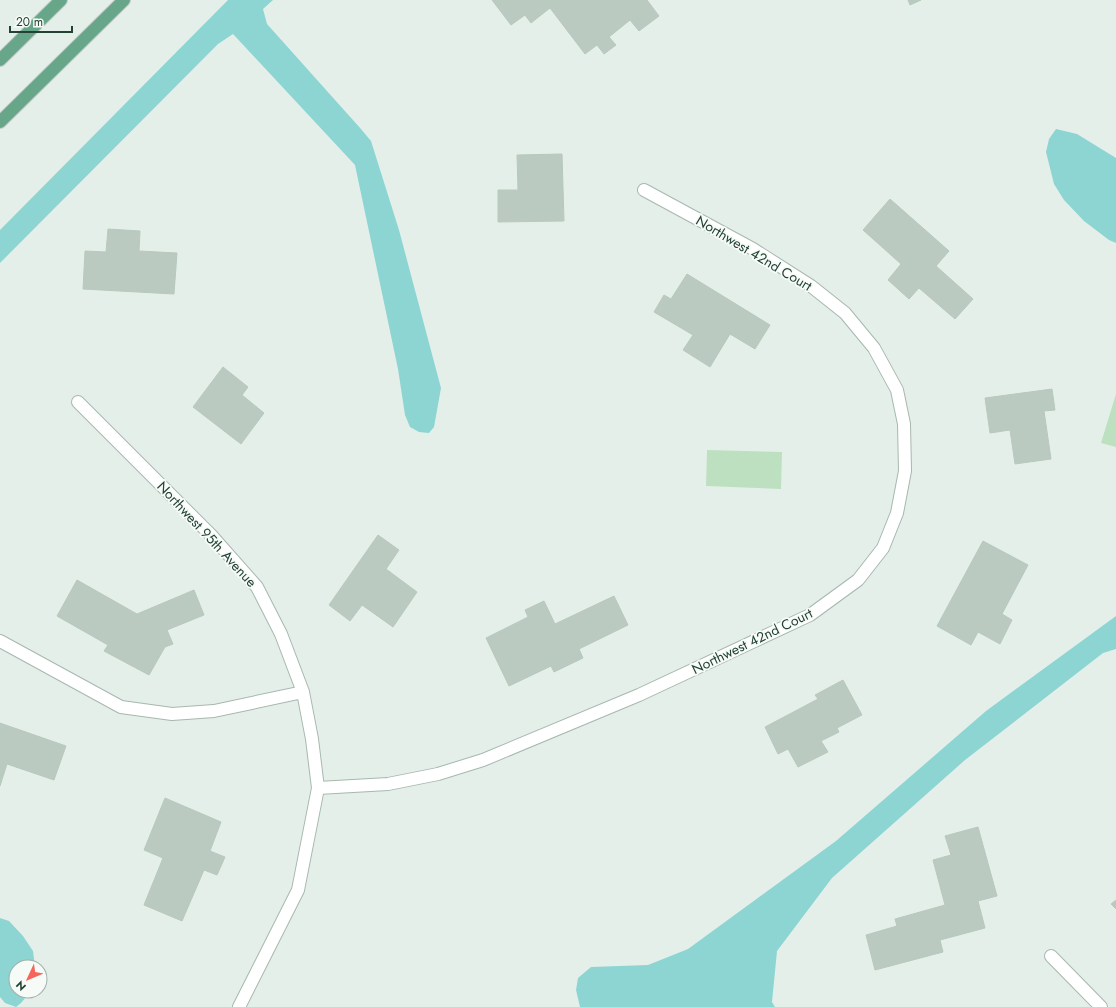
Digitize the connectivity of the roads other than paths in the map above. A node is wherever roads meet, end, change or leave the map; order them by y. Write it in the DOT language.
graph roads {
  1 [pos="61,0"];
  2 [pos="124,0"];
  3 [pos="0,60"];
  4 [pos="0,122"];
  5 [pos="644,190"];
  6 [pos="78,402"];
  7 [pos="0,641"];
  8 [pos="302,692"];
  9 [pos="318,788"];
  10 [pos="1051,956"];
  11 [pos="239,1007"];
  12 [pos="1101,1007"];
  1 -- 3 [label="main road"];
  2 -- 4 [label="main road"];
  5 -- 9 [label="street, Northwest 42nd Court"];
  6 -- 8 [label="street, Northwest 95th Avenue"];
  7 -- 8 [label="street"];
  8 -- 9 [label="street, Northwest 95th Avenue"];
  9 -- 11 [label="street, Northwest 95th Avenue"];
  10 -- 12 [label="street"];
}
